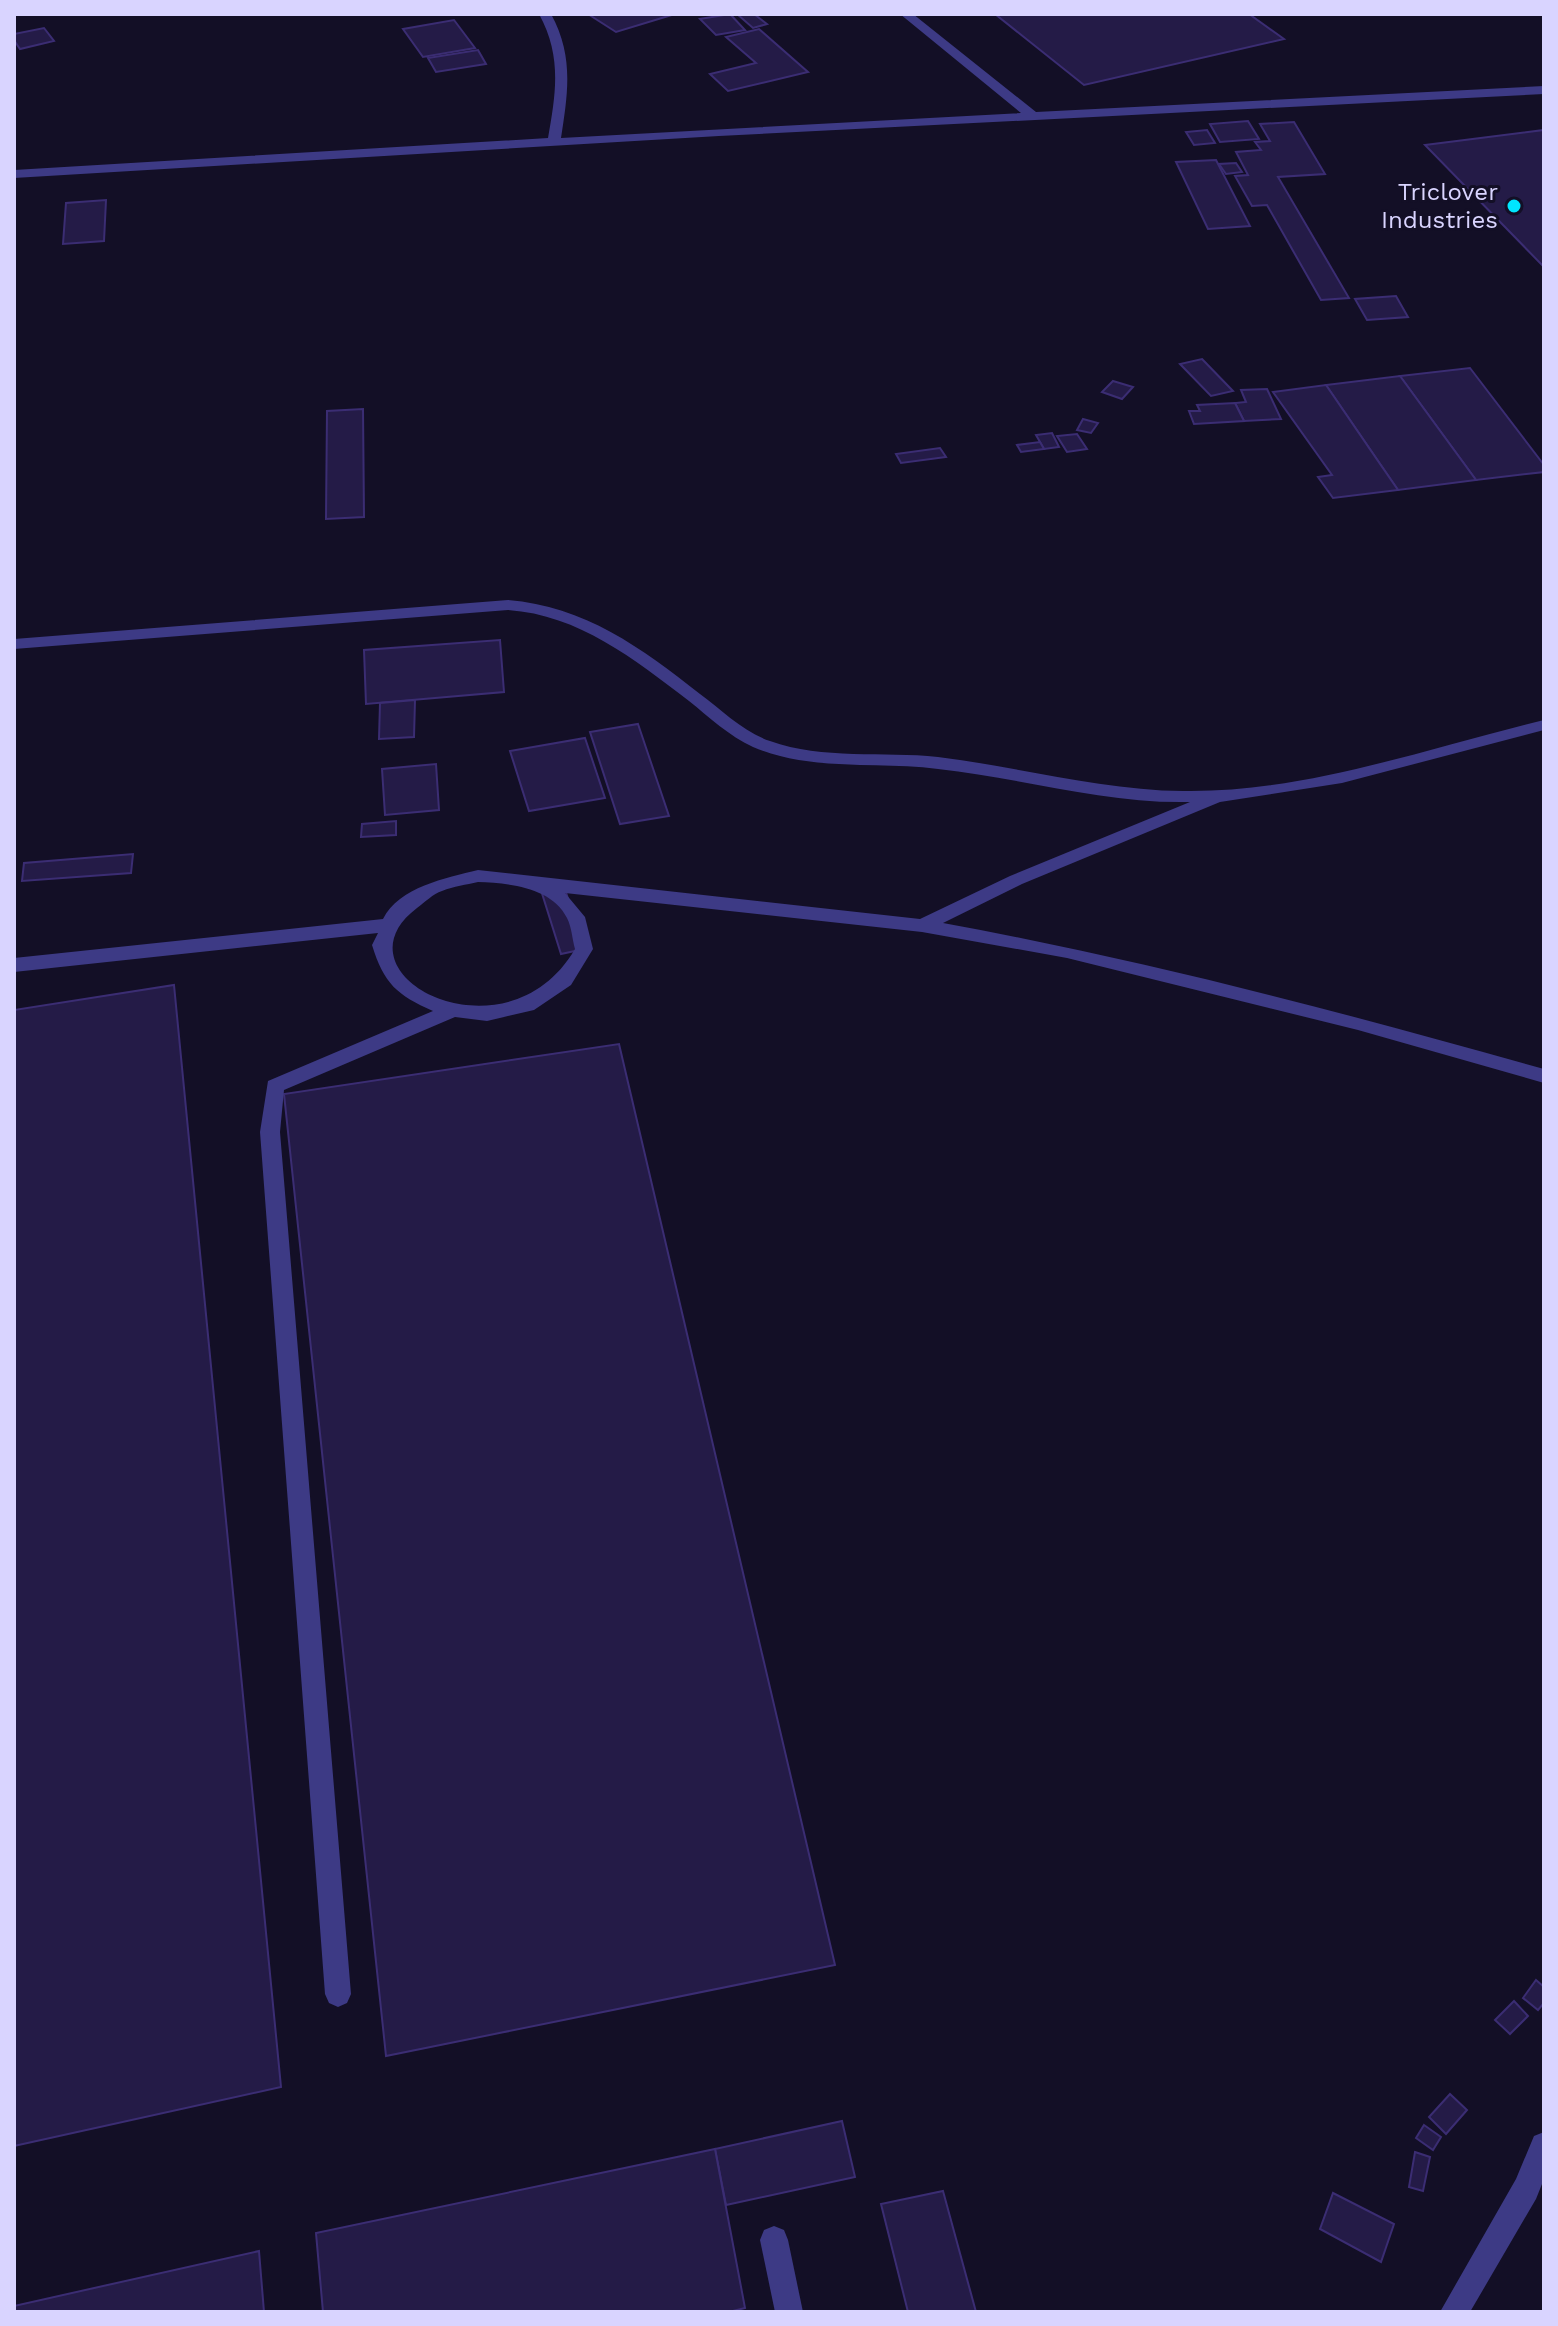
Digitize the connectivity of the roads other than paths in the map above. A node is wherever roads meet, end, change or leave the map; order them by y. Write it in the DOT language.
graph roads {
  1 [pos="545,14"];
  2 [pos="906,14"];
  3 [pos="1544,90"];
  4 [pos="1033,116"];
  5 [pos="554,142"];
  6 [pos="14,157"];
  7 [pos="18,174"];
  8 [pos="14,644"];
  9 [pos="1544,725"];
  10 [pos="1219,797"];
  11 [pos="530,882"];
  12 [pos="389,925"];
  13 [pos="922,926"];
  14 [pos="14,965"];
  15 [pos="450,1012"];
  16 [pos="1544,1076"];
  17 [pos="338,1994"];
  18 [pos="1544,2146"];
  19 [pos="774,2240"];
  20 [pos="789,2312"];
  21 [pos="1454,2312"];
  1 -- 5 [label="lane"];
  2 -- 4 [label="lane"];
  3 -- 4 [label="lane"];
  4 -- 5 [label="lane"];
  5 -- 7 [label="lane"];
  6 -- 7 [label="lane"];
  8 -- 10 [label="lane"];
  9 -- 10 [label="lane"];
  10 -- 13 [label="lane"];
  11 -- 12 [label="lane"];
  11 -- 13 [label="lane"];
  11 -- 15 [label="lane"];
  12 -- 14 [label="lane"];
  12 -- 15 [label="lane"];
  13 -- 16 [label="lane"];
  15 -- 17 [label="lane"];
  18 -- 21 [label="lane"];
  19 -- 20 [label="lane"];
}
